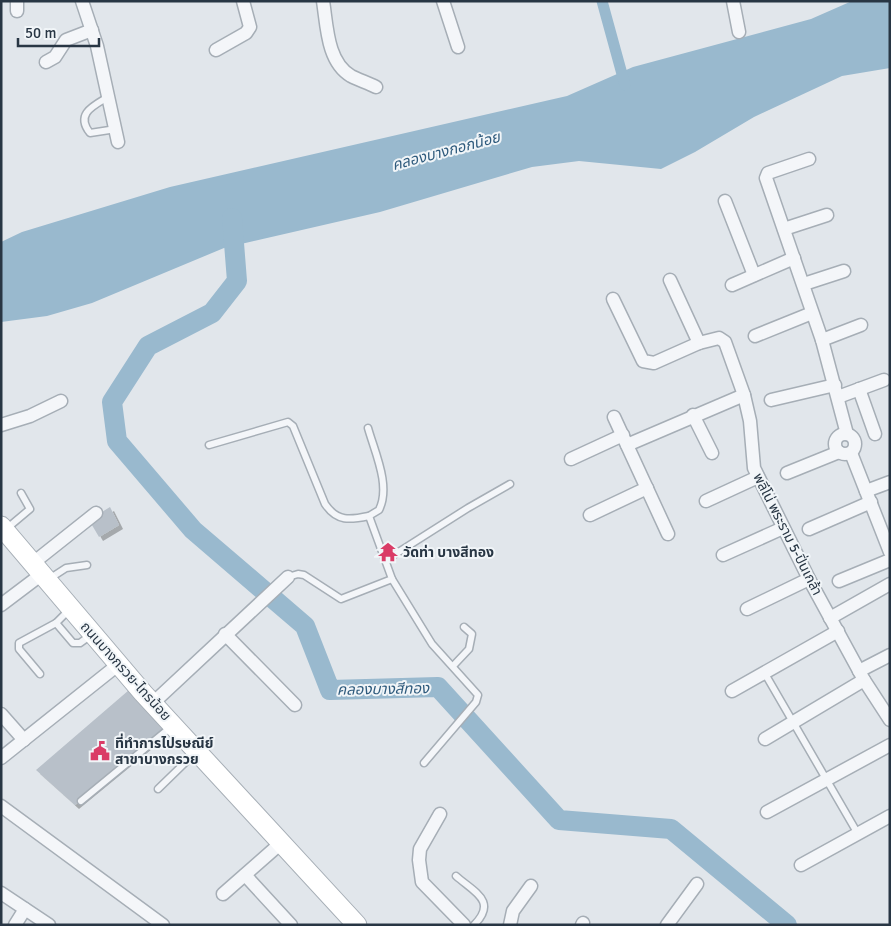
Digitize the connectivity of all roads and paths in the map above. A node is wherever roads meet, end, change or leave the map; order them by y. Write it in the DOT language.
graph roads {
  1 [pos="82,1"];
  2 [pos="243,1"];
  3 [pos="323,1"];
  4 [pos="443,1"];
  5 [pos="733,1"];
  6 [pos="92,30"];
  7 [pos="739,32"];
  8 [pos="458,47"];
  9 [pos="216,50"];
  10 [pos="46,62"];
  11 [pos="376,87"];
  12 [pos="109,97"];
  13 [pos="116,129"];
  14 [pos="118,142"];
  15 [pos="809,159"];
  16 [pos="725,201"];
  17 [pos="827,215"];
  18 [pos="784,229"];
  19 [pos="794,258"];
  20 [pos="844,271"];
  21 [pos="754,275"];
  22 [pos="670,280"];
  23 [pos="804,284"];
  24 [pos="732,285"];
  25 [pos="612,299"];
  26 [pos="812,312"];
  27 [pos="861,325"];
  28 [pos="755,336"];
  29 [pos="822,340"];
  30 [pos="699,343"];
  31 [pos="884,380"];
  32 [pos="859,389"];
  33 [pos="837,391"];
  34 [pos="744,395"];
  35 [pos="61,400"];
  36 [pos="771,400"];
  37 [pos="694,415"];
  38 [pos="614,417"];
  39 [pos="1,425"];
  40 [pos="368,428"];
  41 [pos="875,434"];
  42 [pos="625,440"];
  43 [pos="209,445"];
  44 [pos="845,452"];
  45 [pos="712,453"];
  46 [pos="571,459"];
  47 [pos="788,473"];
  48 [pos="758,477"];
  49 [pos="890,482"];
  50 [pos="510,484"];
  51 [pos="647,488"];
  52 [pos="21,493"];
  53 [pos="868,496"];
  54 [pos="706,502"];
  55 [pos="96,513"];
  56 [pos="590,515"];
  57 [pos="369,516"];
  58 [pos="3,528"];
  59 [pos="783,528"];
  60 [pos="809,529"];
  61 [pos="668,534"];
  62 [pos="890,552"];
  63 [pos="723,555"];
  64 [pos="386,560"];
  65 [pos="890,560"];
  66 [pos="87,565"];
  67 [pos="41,573"];
  68 [pos="392,579"];
  69 [pos="809,579"];
  70 [pos="284,581"];
  71 [pos="838,581"];
  72 [pos="890,584"];
  73 [pos="1,604"];
  74 [pos="71,609"];
  75 [pos="747,609"];
  76 [pos="830,618"];
  77 [pos="56,623"];
  78 [pos="464,627"];
  79 [pos="838,631"];
  80 [pos="92,634"];
  81 [pos="225,634"];
  82 [pos="890,655"];
  83 [pos="119,664"];
  84 [pos="453,666"];
  85 [pos="764,672"];
  86 [pos="40,674"];
  87 [pos="862,676"];
  88 [pos="732,691"];
  89 [pos="153,703"];
  90 [pos="295,705"];
  91 [pos="1,714"];
  92 [pos="890,720"];
  93 [pos="794,722"];
  94 [pos="174,724"];
  95 [pos="765,739"];
  96 [pos="24,740"];
  97 [pos="890,745"];
  98 [pos="198,750"];
  99 [pos="1,758"];
  100 [pos="424,763"];
  101 [pos="828,779"];
  102 [pos="158,789"];
  103 [pos="81,801"];
  104 [pos="1,806"];
  105 [pos="767,812"];
  106 [pos="440,814"];
  107 [pos="890,816"];
  108 [pos="858,834"];
  109 [pos="281,843"];
  110 [pos="801,865"];
  111 [pos="245,875"];
  112 [pos="456,876"];
  113 [pos="697,884"];
  114 [pos="531,886"];
  115 [pos="1,893"];
  116 [pos="223,894"];
  117 [pos="25,909"];
  118 [pos="672,923"];
  119 [pos="14,925"];
  120 [pos="50,925"];
  121 [pos="163,925"];
  122 [pos="290,925"];
  123 [pos="357,925"];
  124 [pos="464,925"];
  125 [pos="474,925"];
  126 [pos="510,925"];
  1 -- 6 [label="street"];
  2 -- 9 [label="street"];
  3 -- 11 [label="street"];
  4 -- 8 [label="street"];
  5 -- 7 [label="street"];
  6 -- 10 [label="street"];
  6 -- 12 [label="street"];
  12 -- 13 [label="street"];
  12 -- 13 [label="lane"];
  13 -- 14 [label="street"];
  15 -- 18 [label="street"];
  16 -- 21 [label="street"];
  17 -- 18 [label="street"];
  18 -- 19 [label="street"];
  19 -- 21 [label="street"];
  19 -- 23 [label="street"];
  20 -- 23 [label="street"];
  21 -- 24 [label="street"];
  22 -- 30 [label="street"];
  23 -- 26 [label="street"];
  25 -- 30 [label="street, พลีโน่ พระราม 5-ปิ่นเกล้า"];
  26 -- 28 [label="street"];
  26 -- 29 [label="street"];
  27 -- 29 [label="street"];
  29 -- 33 [label="street"];
  30 -- 34 [label="street, พลีโน่ พระราม 5-ปิ่นเกล้า"];
  31 -- 32 [label="street"];
  32 -- 33 [label="street"];
  32 -- 41 [label="street"];
  33 -- 36 [label="street"];
  33 -- 44 [label="street"];
  34 -- 37 [label="street"];
  34 -- 48 [label="street, พลีโน่ พระราม 5-ปิ่นเกล้า"];
  35 -- 39 [label="street"];
  37 -- 42 [label="street"];
  37 -- 45 [label="street"];
  38 -- 42 [label="street"];
  40 -- 57 [label="lane"];
  42 -- 46 [label="street"];
  42 -- 51 [label="street"];
  43 -- 57 [label="lane"];
  44 -- 47 [label="street"];
  44 -- 53 [label="street"];
  48 -- 54 [label="street"];
  48 -- 59 [label="street, พลีโน่ พระราม 5-ปิ่นเกล้า"];
  49 -- 53 [label="street"];
  50 -- 64 [label="lane"];
  51 -- 56 [label="street"];
  51 -- 61 [label="street"];
  52 -- 58 [label="lane"];
  53 -- 60 [label="street"];
  53 -- 62 [label="street"];
  55 -- 67 [label="street"];
  57 -- 64 [label="lane"];
  58 -- 67 [label="main road, ถนนบางกรวย-ไทรน้อย"];
  59 -- 63 [label="street"];
  59 -- 69 [label="street, พลีโน่ พระราม 5-ปิ่นเกล้า"];
  64 -- 68 [label="lane"];
  65 -- 71 [label="street"];
  66 -- 67 [label="lane"];
  67 -- 73 [label="street"];
  67 -- 74 [label="main road, ถนนบางกรวย-ไทรน้อย"];
  68 -- 70 [label="lane"];
  68 -- 84 [label="lane"];
  69 -- 75 [label="street"];
  69 -- 76 [label="street, พลีโน่ พระราม 5-ปิ่นเกล้า"];
  70 -- 81 [label="street"];
  72 -- 76 [label="street"];
  74 -- 77 [label="lane"];
  74 -- 80 [label="main road, ถนนบางกรวย-ไทรน้อย"];
  76 -- 79 [label="street, พลีโน่ พระราม 5-ปิ่นเกล้า"];
  77 -- 80 [label="lane"];
  77 -- 86 [label="lane"];
  78 -- 84 [label="lane"];
  79 -- 85 [label="street"];
  79 -- 87 [label="street, พลีโน่ พระราม 5-ปิ่นเกล้า"];
  80 -- 83 [label="main road, ถนนบางกรวย-ไทรน้อย"];
  81 -- 89 [label="street"];
  81 -- 90 [label="street"];
  82 -- 87 [label="street"];
  83 -- 89 [label="main road, ถนนบางกรวย-ไทรน้อย"];
  83 -- 96 [label="street"];
  84 -- 100 [label="lane"];
  85 -- 88 [label="street"];
  85 -- 93 [label="lane"];
  87 -- 92 [label="street, พลีโน่ พระราม 5-ปิ่นเกล้า"];
  87 -- 93 [label="street"];
  89 -- 94 [label="main road, ถนนบางกรวย-ไทรน้อย"];
  91 -- 96 [label="street"];
  93 -- 95 [label="street"];
  93 -- 101 [label="lane"];
  94 -- 98 [label="main road, ถนนบางกรวย-ไทรน้อย"];
  94 -- 103 [label="lane"];
  96 -- 99 [label="street"];
  97 -- 101 [label="street"];
  98 -- 102 [label="lane"];
  98 -- 109 [label="main road, ถนนบางกรวย-ไทรน้อย"];
  101 -- 105 [label="street"];
  101 -- 108 [label="lane"];
  104 -- 121 [label="street"];
  106 -- 124 [label="street"];
  107 -- 108 [label="street"];
  108 -- 110 [label="street"];
  109 -- 111 [label="street"];
  109 -- 123 [label="main road, ถนนบางกรวย-ไทรน้อย"];
  111 -- 116 [label="street"];
  111 -- 122 [label="street"];
  112 -- 125 [label="lane"];
  113 -- 118 [label="street"];
  114 -- 126 [label="street"];
  115 -- 117 [label="street"];
  117 -- 119 [label="street"];
  117 -- 120 [label="street"];
}
